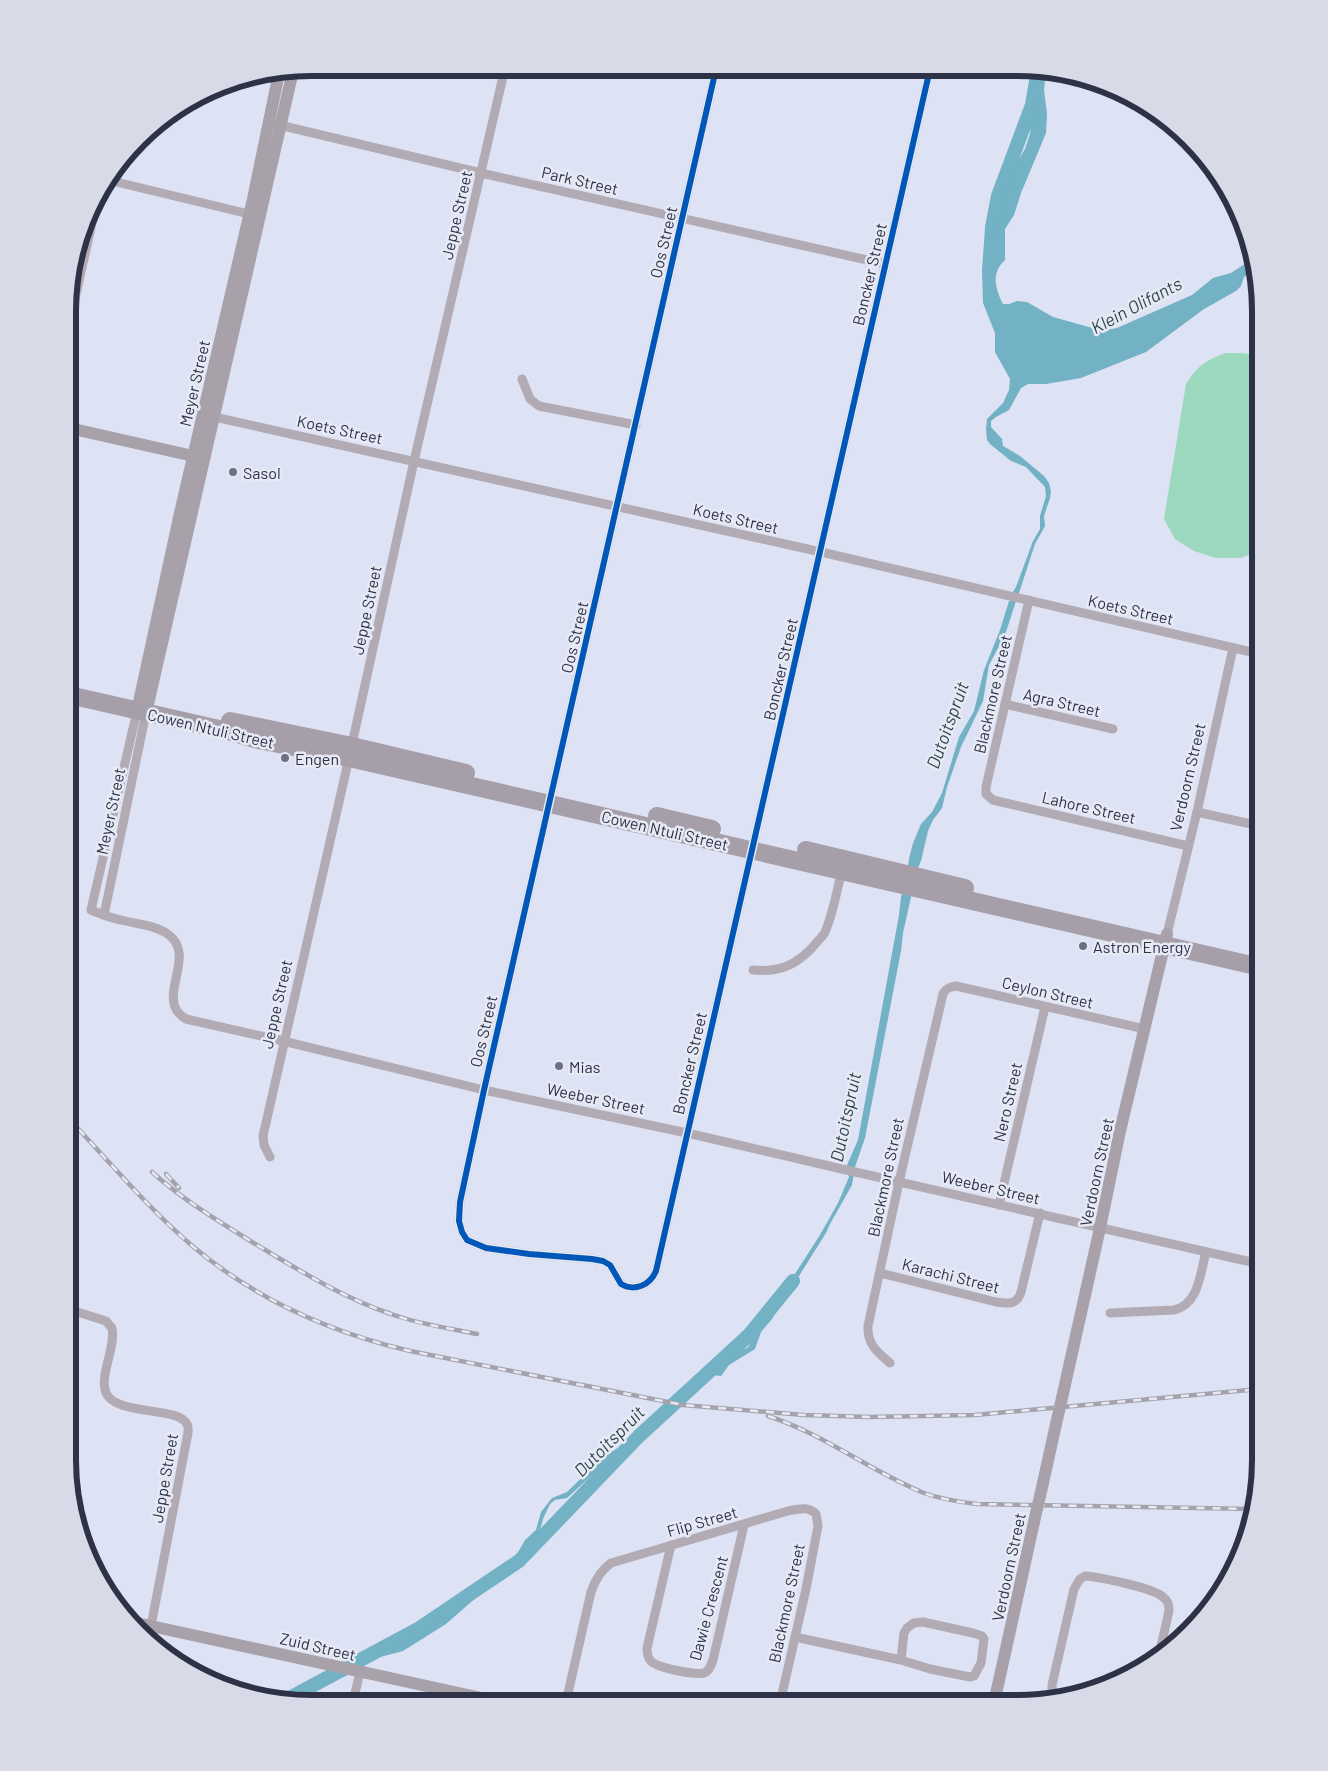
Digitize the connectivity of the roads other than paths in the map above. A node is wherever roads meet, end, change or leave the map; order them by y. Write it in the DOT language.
graph roads {
  1 [pos="503,76"];
  2 [pos="714,76"];
  3 [pos="928,76"];
  4 [pos="291,77"];
  5 [pos="278,79"];
  6 [pos="268,122"];
  7 [pos="281,125"];
  8 [pos="481,173"];
  9 [pos="116,182"];
  10 [pos="249,214"];
  11 [pos="682,218"];
  12 [pos="885,264"];
  13 [pos="522,379"];
  14 [pos="209,416"];
  15 [pos="636,425"];
  16 [pos="76,430"];
  17 [pos="199,458"];
  18 [pos="414,461"];
  19 [pos="617,506"];
  20 [pos="821,552"];
  21 [pos="1025,599"];
  22 [pos="1233,648"];
  23 [pos="1252,652"];
  24 [pos="76,686"];
  25 [pos="76,696"];
  26 [pos="1005,704"];
  27 [pos="143,706"];
  28 [pos="1113,729"];
  29 [pos="350,752"];
  30 [pos="986,794"];
  31 [pos="551,798"];
  32 [pos="1196,812"];
  33 [pos="1252,824"];
  34 [pos="754,844"];
  35 [pos="1188,846"];
  36 [pos="842,871"];
  37 [pos="898,878"];
  38 [pos="91,910"];
  39 [pos="104,915"];
  40 [pos="1165,940"];
  41 [pos="1252,954"];
  42 [pos="1252,965"];
  43 [pos="752,970"];
  44 [pos="945,990"];
  45 [pos="1045,1006"];
  46 [pos="1145,1029"];
  47 [pos="283,1041"];
  48 [pos="484,1090"];
  49 [pos="687,1133"];
  50 [pos="270,1157"];
  51 [pos="899,1182"];
  52 [pos="999,1205"];
  53 [pos="1040,1213"];
  54 [pos="1100,1228"];
  55 [pos="1206,1252"];
  56 [pos="1252,1262"];
  57 [pos="880,1273"];
  58 [pos="654,1274"];
  59 [pos="76,1312"];
  60 [pos="1110,1313"];
  61 [pos="890,1363"];
  62 [pos="812,1510"];
  63 [pos="744,1525"];
  64 [pos="671,1545"];
  65 [pos="144,1624"];
  66 [pos="151,1626"];
  67 [pos="795,1637"];
  68 [pos="1161,1645"];
  69 [pos="901,1660"];
  70 [pos="360,1672"];
  71 [pos="1052,1692"];
  72 [pos="355,1695"];
  73 [pos="467,1695"];
  74 [pos="568,1695"];
  75 [pos="782,1695"];
  76 [pos="996,1695"];
  1 -- 8 [label="street, Jeppe Street"];
  2 -- 11 [label="street, Oos Street"];
  3 -- 12 [label="street, Boncker Street"];
  4 -- 7 [label="street"];
  5 -- 6 [label="street, Meyer Street"];
  6 -- 7 [label="street, Park Street"];
  6 -- 10 [label="street, Meyer Street"];
  7 -- 8 [label="street, Park Street"];
  7 -- 14 [label="street"];
  8 -- 11 [label="street, Park Street"];
  8 -- 18 [label="street, Jeppe Street"];
  9 -- 10 [label="street"];
  10 -- 14 [label="street, Meyer Street"];
  11 -- 12 [label="street, Park Street"];
  11 -- 15 [label="street, Oos Street"];
  12 -- 20 [label="street, Boncker Street"];
  13 -- 15 [label="street"];
  14 -- 17 [label="street, Meyer Street"];
  14 -- 18 [label="street, Koets Street"];
  15 -- 19 [label="street, Oos Street"];
  16 -- 17 [label="street"];
  17 -- 27 [label="street, Meyer Street"];
  18 -- 19 [label="street, Koets Street"];
  18 -- 29 [label="street, Jeppe Street"];
  19 -- 20 [label="street, Koets Street"];
  19 -- 31 [label="street, Oos Street"];
  20 -- 21 [label="street, Koets Street"];
  20 -- 34 [label="street, Boncker Street"];
  21 -- 22 [label="street, Koets Street"];
  21 -- 26 [label="street, Blackmore Street"];
  22 -- 23 [label="street, Koets Street"];
  22 -- 32 [label="street, Verdoorn Street"];
  24 -- 27 [label="highway, Cowen Ntuli Street"];
  25 -- 27 [label="highway, Cowen Ntuli Street"];
  26 -- 28 [label="street, Agra Street"];
  26 -- 30 [label="street, Blackmore Street"];
  27 -- 29 [label="highway, Cowen Ntuli Street"];
  27 -- 38 [label="street, Meyer Street"];
  27 -- 39 [label="street, Meyer Street"];
  29 -- 31 [label="highway, Cowen Ntuli Street"];
  29 -- 47 [label="street, Jeppe Street"];
  30 -- 35 [label="street, Lahore Street"];
  31 -- 34 [label="highway, Cowen Ntuli Street"];
  31 -- 48 [label="street, Oos Street"];
  32 -- 33 [label="street"];
  32 -- 35 [label="street, Verdoorn Street"];
  34 -- 36 [label="highway, Cowen Ntuli Street"];
  34 -- 37 [label="highway, Cowen Ntuli Street"];
  34 -- 49 [label="street, Boncker Street"];
  35 -- 40 [label="street, Verdoorn Street"];
  36 -- 37 [label="highway, Cowen Ntuli Street"];
  36 -- 43 [label="street"];
  37 -- 40 [label="highway, Cowen Ntuli Street"];
  38 -- 39 [label="street, Weeber Street"];
  39 -- 47 [label="street, Weeber Street"];
  40 -- 41 [label="highway, Cowen Ntuli Street"];
  40 -- 42 [label="highway, Cowen Ntuli Street"];
  40 -- 46 [label="street, Verdoorn Street"];
  44 -- 45 [label="street, Ceylon Street"];
  44 -- 51 [label="street, Blackmore Street"];
  45 -- 46 [label="street, Ceylon Street"];
  45 -- 52 [label="street, Nero Street"];
  46 -- 54 [label="street, Verdoorn Street"];
  47 -- 48 [label="street, Weeber Street"];
  47 -- 50 [label="street, Jeppe Street"];
  48 -- 49 [label="street, Weeber Street"];
  48 -- 58 [label="street, Oos Street"];
  49 -- 51 [label="street, Weeber Street"];
  49 -- 58 [label="street, Boncker Street"];
  51 -- 52 [label="street, Weeber Street"];
  51 -- 57 [label="street, Blackmore Street"];
  52 -- 53 [label="street, Weeber Street"];
  53 -- 54 [label="street, Weeber Street"];
  53 -- 57 [label="street, Karachi Street"];
  54 -- 55 [label="street, Weeber Street"];
  54 -- 76 [label="street, Verdoorn Street, bridge"];
  55 -- 56 [label="street, Weeber Street"];
  55 -- 60 [label="street"];
  57 -- 61 [label="street, Blackmore Street"];
  59 -- 66 [label="street, Jeppe Street"];
  62 -- 63 [label="street, Flip Street"];
  62 -- 67 [label="street, Blackmore Street"];
  63 -- 64 [label="street, Flip Street"];
  63 -- 64 [label="street, Dawie Crescent"];
  64 -- 74 [label="street, Flip Street"];
  65 -- 66 [label="street, Zuid Street"];
  66 -- 70 [label="street, Zuid Street"];
  67 -- 69 [label="street"];
  67 -- 75 [label="street, Blackmore Street"];
  68 -- 71 [label="street"];
  69 -- 69 [label="street"];
  70 -- 72 [label="street"];
  70 -- 73 [label="street, Zuid Street"];
}
